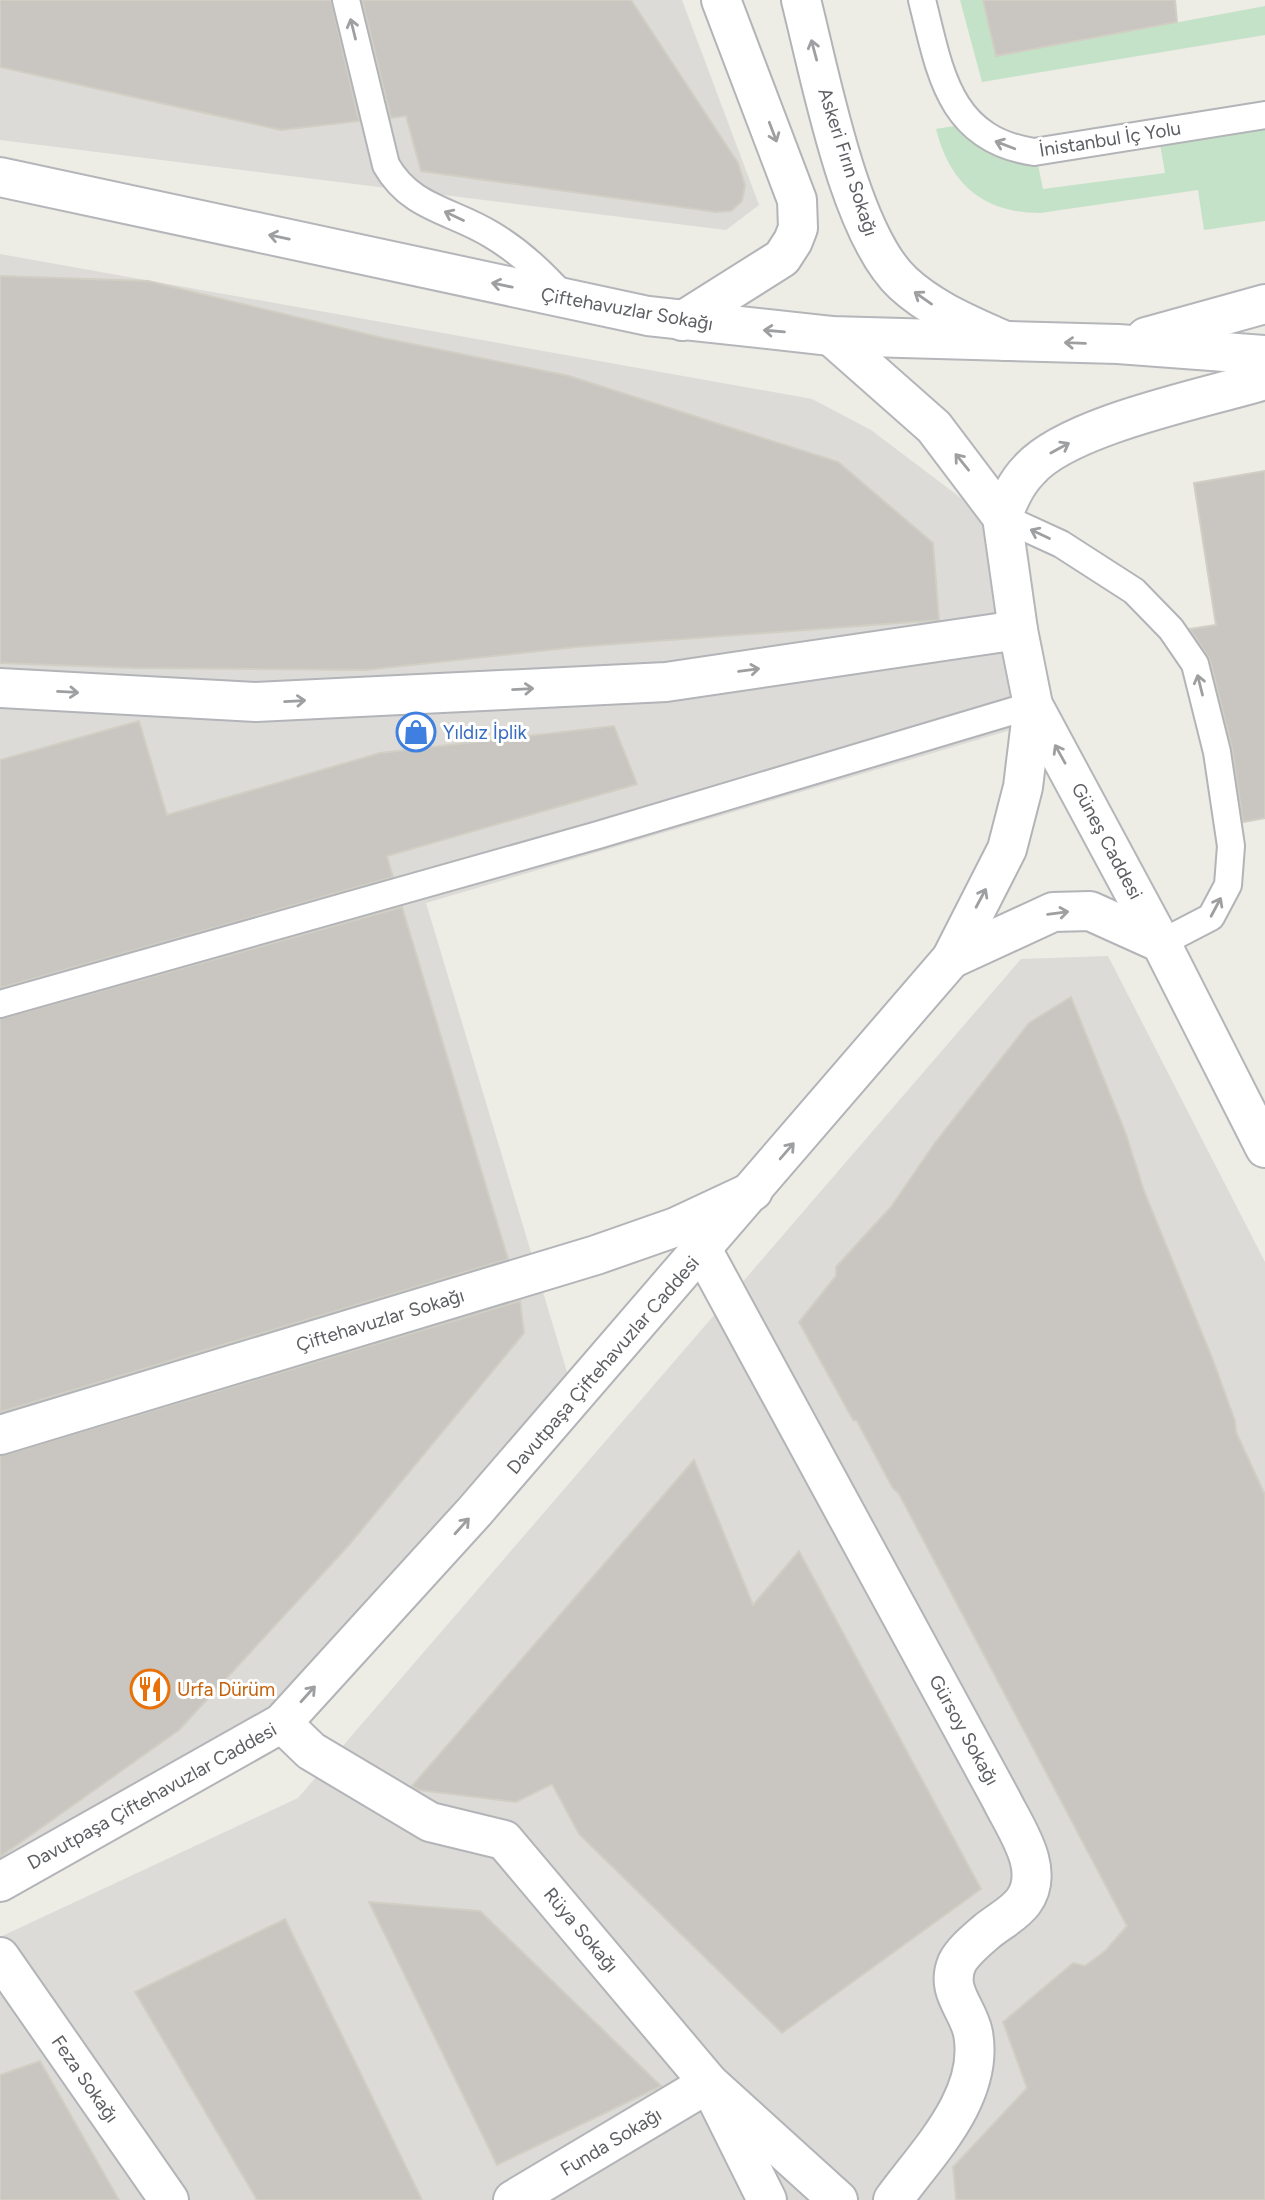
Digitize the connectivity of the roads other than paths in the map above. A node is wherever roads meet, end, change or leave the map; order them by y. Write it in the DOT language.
graph roads {
  1 [pos="346,0"];
  2 [pos="722,0"];
  3 [pos="801,0"];
  4 [pos="922,0"];
  5 [pos="1265,115"];
  6 [pos="0,177"];
  7 [pos="566,299"];
  8 [pos="1265,304"];
  9 [pos="682,321"];
  10 [pos="831,336"];
  11 [pos="1005,341"];
  12 [pos="1118,344"];
  13 [pos="1265,355"];
  14 [pos="1265,380"];
  15 [pos="1002,517"];
  16 [pos="1017,630"];
  17 [pos="0,688"];
  18 [pos="1033,705"];
  19 [pos="1161,943"];
  20 [pos="951,959"];
  21 [pos="0,1004"];
  22 [pos="1255,1105"];
  23 [pos="1265,1148"];
  24 [pos="754,1191"];
  25 [pos="703,1251"];
  26 [pos="0,1435"];
  27 [pos="282,1723"];
  28 [pos="0,1882"];
  29 [pos="0,1957"];
  30 [pos="709,2083"];
  31 [pos="169,2200"];
  32 [pos="513,2200"];
  33 [pos="767,2200"];
  34 [pos="838,2200"];
  35 [pos="893,2200"];
  7 -- 1 [label="lane, one-way"];
  2 -- 9 [label="street, one-way"];
  11 -- 3 [label="street, Askeri Fırın Sokağı, one-way"];
  5 -- 4 [label="lane, İnistanbul İç Yolu, one-way"];
  7 -- 6 [label="street, Çiftehavuzlar Sokağı, one-way"];
  7 -- 9 [label="street, Çiftehavuzlar Sokağı"];
  8 -- 12 [label="street"];
  10 -- 9 [label="street, Çiftehavuzlar Sokağı, one-way"];
  10 -- 11 [label="street, Çiftehavuzlar Sokağı"];
  15 -- 10 [label="street, one-way"];
  12 -- 11 [label="street, Çiftehavuzlar Sokağı, one-way"];
  12 -- 13 [label="street, Çiftehavuzlar Sokağı"];
  15 -- 14 [label="street, one-way"];
  15 -- 16 [label="street, Güneş Caddesi"];
  19 -- 15 [label="lane, one-way"];
  17 -- 16 [label="street, one-way"];
  16 -- 18 [label="street, Güneş Caddesi"];
  19 -- 18 [label="street, Güneş Caddesi, one-way"];
  20 -- 18 [label="street, Davutpaşa Çiftehavuzlar Caddesi, one-way"];
  18 -- 21 [label="lane"];
  20 -- 19 [label="street, one-way"];
  19 -- 22 [label="street, Güneş Caddesi"];
  24 -- 20 [label="street, Davutpaşa Çiftehavuzlar Caddesi, one-way"];
  22 -- 23 [label="street, Güneş Caddesi"];
  24 -- 25 [label="street, Davutpaşa Çiftehavuzlar Caddesi"];
  24 -- 26 [label="street, Çiftehavuzlar Sokağı"];
  27 -- 25 [label="street, Davutpaşa Çiftehavuzlar Caddesi, one-way"];
  25 -- 35 [label="street, Gürsoy Sokağı"];
  27 -- 28 [label="street, Davutpaşa Çiftehavuzlar Caddesi"];
  27 -- 30 [label="street, Rüya Sokağı"];
  29 -- 31 [label="street, Feza Sokağı"];
  30 -- 32 [label="street, Funda Sokağı"];
  30 -- 33 [label="street"];
  30 -- 34 [label="street, Rüya Sokağı"];
}
